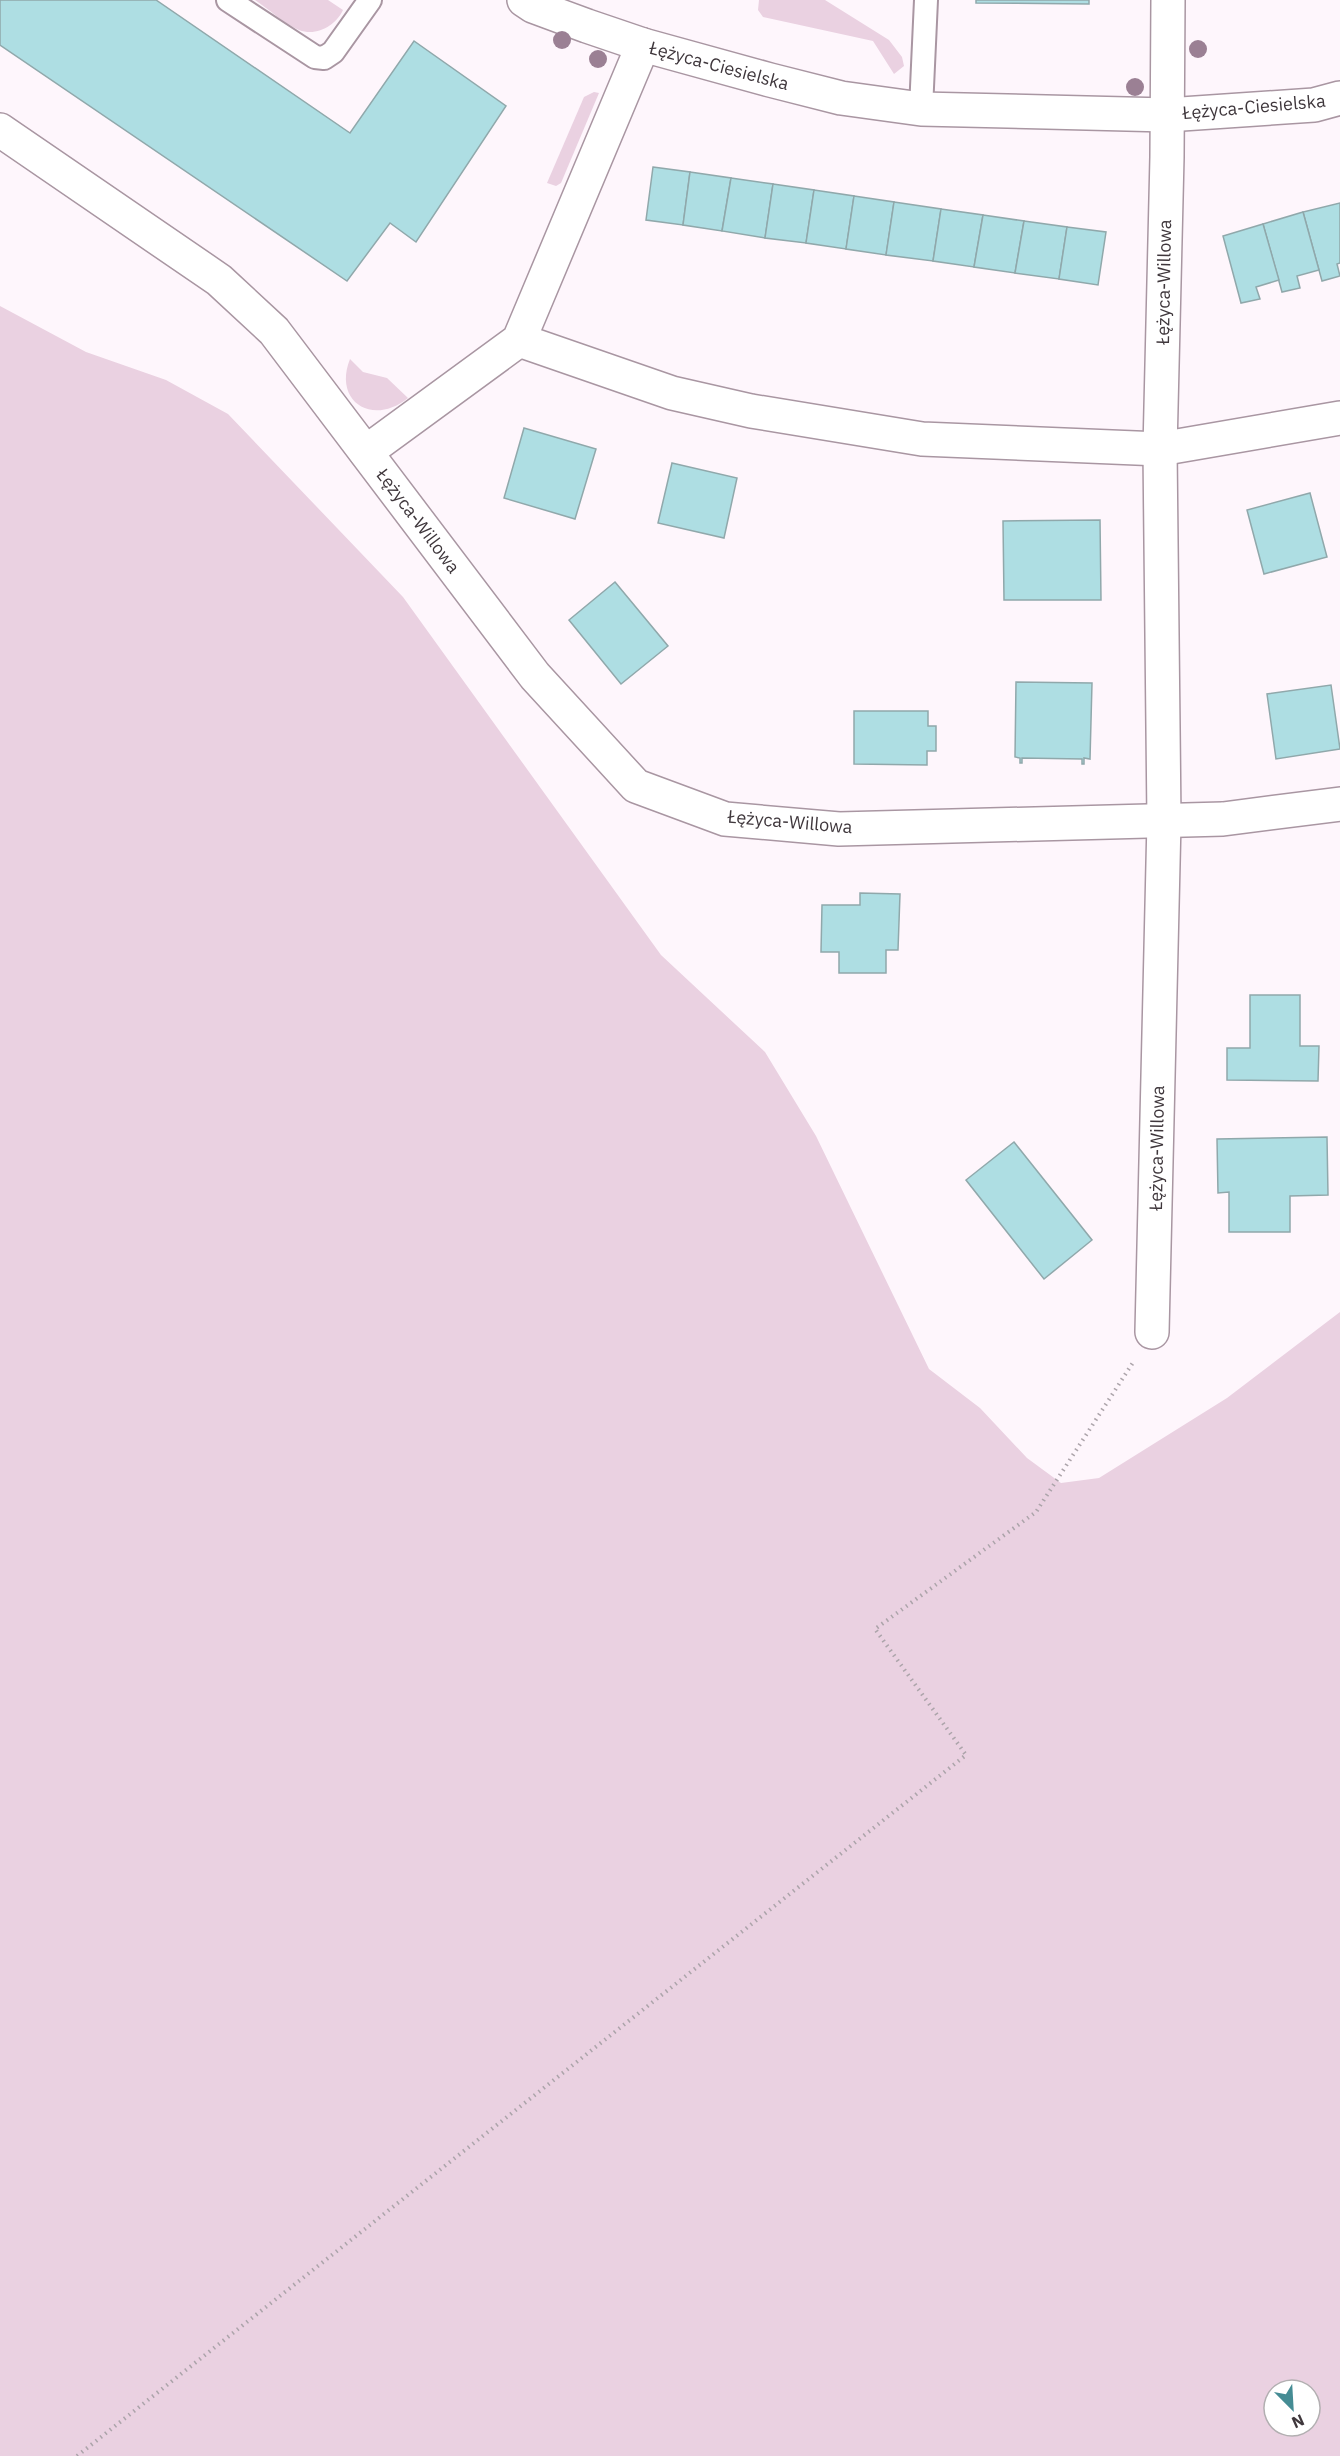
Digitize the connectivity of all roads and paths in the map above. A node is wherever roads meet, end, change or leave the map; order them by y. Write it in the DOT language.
graph roads {
  1 [pos="228,0"];
  2 [pos="370,0"];
  3 [pos="524,0"];
  4 [pos="926,0"];
  5 [pos="1168,0"];
  6 [pos="643,45"];
  7 [pos="1340,98"];
  8 [pos="921,109"];
  9 [pos="1167,115"];
  10 [pos="0,130"];
  11 [pos="519,340"];
  12 [pos="1340,418"];
  13 [pos="1160,449"];
  14 [pos="366,452"];
  15 [pos="1340,804"];
  16 [pos="1164,821"];
  17 [pos="1152,1332"];
  18 [pos="77,2456"];
  1 -- 2 [label="lane"];
  3 -- 6 [label="street, Łężyca-Ciesielska"];
  4 -- 8 [label="lane"];
  5 -- 9 [label="street, Łężyca-Ciesielska"];
  6 -- 8 [label="street, Łężyca-Ciesielska"];
  6 -- 11 [label="street"];
  7 -- 9 [label="street, Łężyca-Ciesielska"];
  8 -- 9 [label="street, Łężyca-Ciesielska"];
  9 -- 13 [label="street, Łężyca-Willowa"];
  10 -- 14 [label="street, Łężyca-Willowa"];
  11 -- 13 [label="street"];
  11 -- 14 [label="street, Łężyca-Willowa"];
  12 -- 13 [label="street"];
  13 -- 16 [label="street, Łężyca-Willowa"];
  14 -- 16 [label="street, Łężyca-Willowa"];
  15 -- 16 [label="street, Łężyca-Willowa"];
  16 -- 17 [label="street, Łężyca-Willowa"];
  17 -- 18 [label="path"];
}
